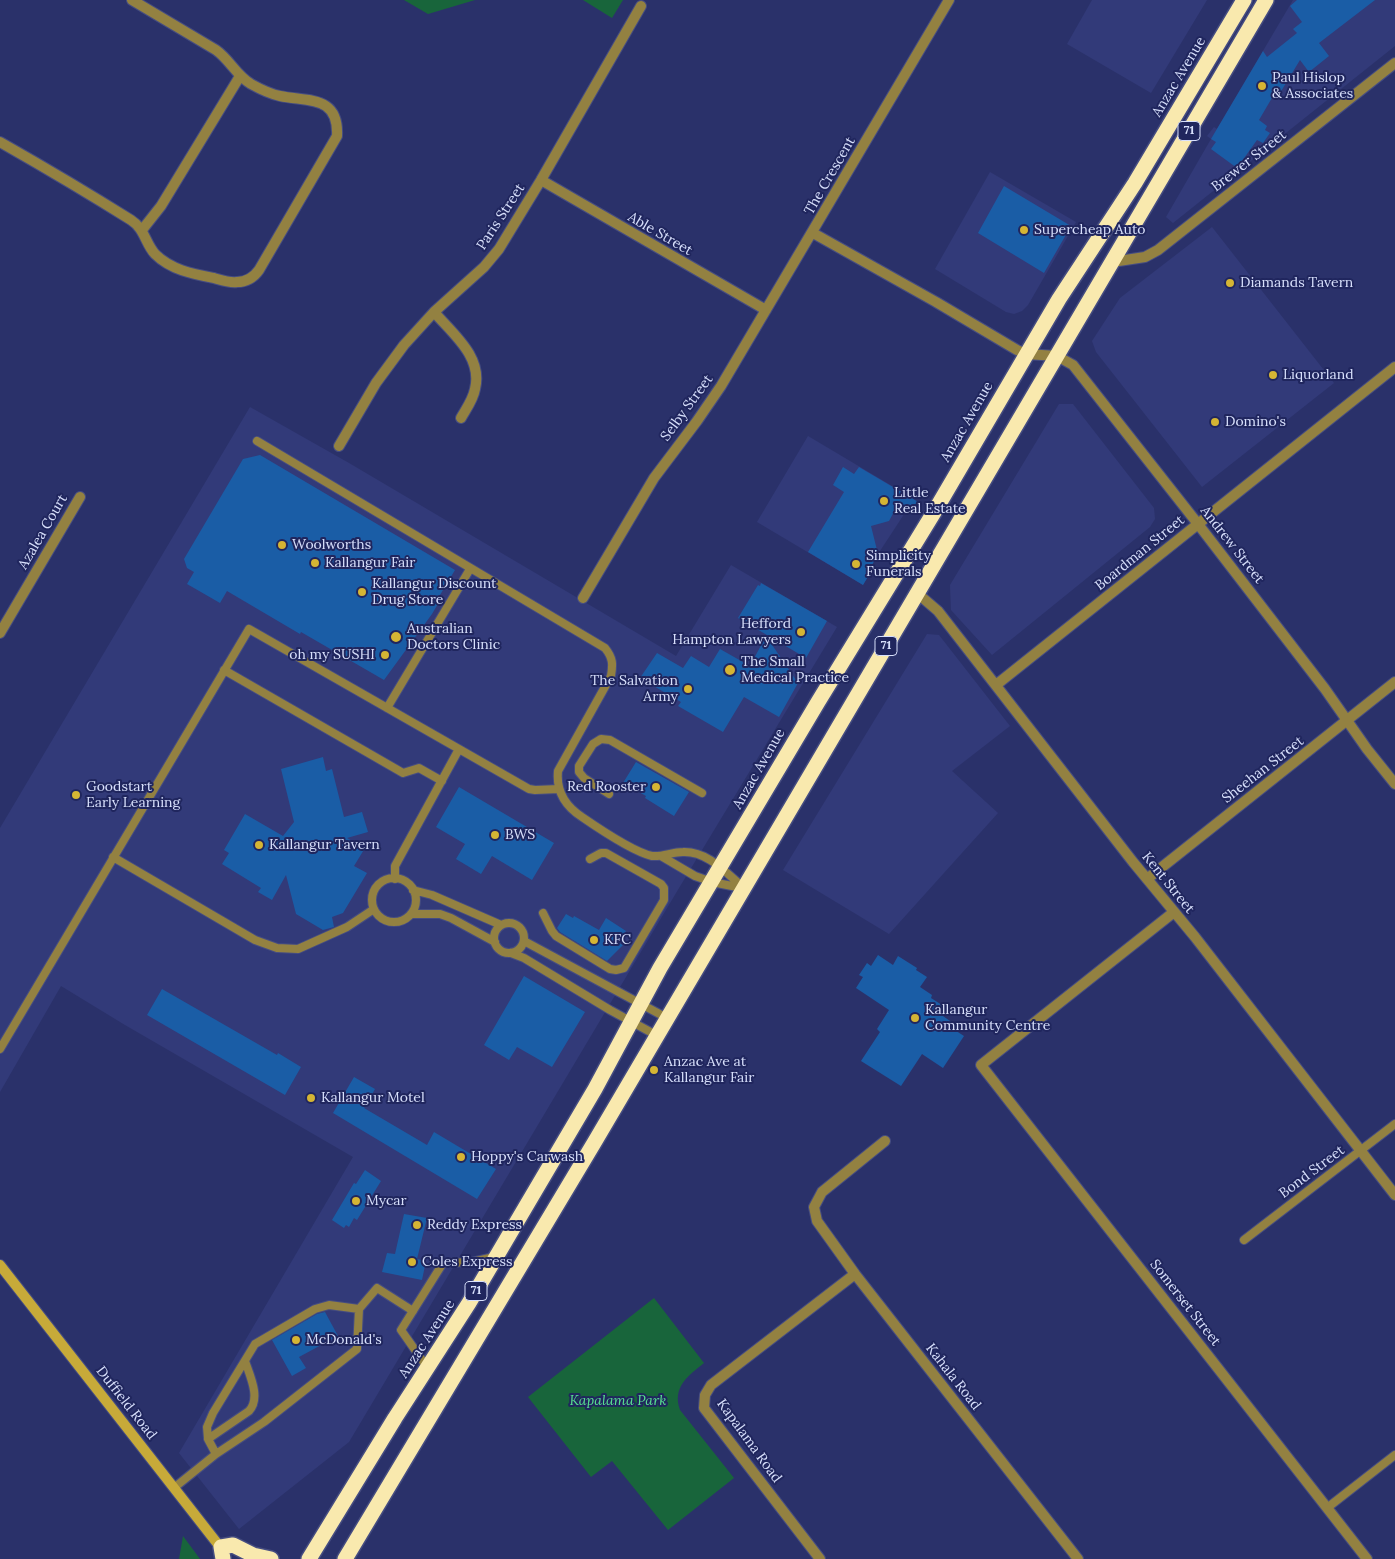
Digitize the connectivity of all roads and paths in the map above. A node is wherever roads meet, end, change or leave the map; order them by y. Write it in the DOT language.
graph roads {
  1 [pos="132,0"];
  2 [pos="949,0"];
  3 [pos="1244,0"];
  4 [pos="1266,0"];
  5 [pos="641,6"];
  6 [pos="1395,63"];
  7 [pos="240,76"];
  8 [pos="0,142"];
  9 [pos="541,180"];
  10 [pos="142,230"];
  11 [pos="813,232"];
  12 [pos="1112,262"];
  13 [pos="766,310"];
  14 [pos="434,312"];
  15 [pos="1026,354"];
  16 [pos="1057,356"];
  17 [pos="1395,367"];
  18 [pos="461,418"];
  19 [pos="257,441"];
  20 [pos="339,446"];
  21 [pos="80,497"];
  22 [pos="1198,524"];
  23 [pos="470,569"];
  24 [pos="917,592"];
  25 [pos="583,598"];
  26 [pos="0,633"];
  27 [pos="224,670"];
  28 [pos="1395,682"];
  29 [pos="996,685"];
  30 [pos="387,708"];
  31 [pos="1347,720"];
  32 [pos="459,750"];
  33 [pos="442,781"];
  34 [pos="1395,784"];
  35 [pos="559,789"];
  36 [pos="702,793"];
  37 [pos="609,794"];
  38 [pos="661,856"];
  39 [pos="113,857"];
  40 [pos="590,859"];
  41 [pos="720,868"];
  42 [pos="395,879"];
  43 [pos="1147,879"];
  44 [pos="712,882"];
  45 [pos="744,888"];
  46 [pos="414,890"];
  47 [pos="374,909"];
  48 [pos="1174,912"];
  49 [pos="543,913"];
  50 [pos="411,914"];
  51 [pos="501,925"];
  52 [pos="524,941"];
  53 [pos="495,942"];
  54 [pos="511,953"];
  55 [pos="640,1004"];
  56 [pos="667,1018"];
  57 [pos="631,1021"];
  58 [pos="656,1035"];
  59 [pos="0,1049"];
  60 [pos="1395,1124"];
  61 [pos="885,1141"];
  62 [pos="1360,1151"];
  63 [pos="1395,1195"];
  64 [pos="1244,1240"];
  65 [pos="496,1256"];
  66 [pos="0,1265"];
  67 [pos="855,1274"];
  68 [pos="359,1309"];
  69 [pos="413,1311"];
  70 [pos="245,1361"];
  71 [pos="428,1367"];
  72 [pos="208,1439"];
  73 [pos="216,1454"];
  74 [pos="1395,1455"];
  75 [pos="175,1487"];
  76 [pos="1327,1508"];
  77 [pos="224,1555"];
  78 [pos="310,1557"];
  79 [pos="271,1559"];
  80 [pos="296,1559"];
  81 [pos="345,1559"];
  82 [pos="820,1559"];
  83 [pos="1078,1559"];
  84 [pos="1366,1559"];
  1 -- 7 [label="street"];
  2 -- 11 [label="street, The Crescent"];
  3 -- 15 [label="highway, Anzac Avenue / 71"];
  4 -- 12 [label="highway, 71"];
  5 -- 9 [label="street, Paris Street"];
  6 -- 12 [label="street, Brewer Street"];
  7 -- 10 [label="street"];
  7 -- 10 [label="street"];
  8 -- 10 [label="street"];
  9 -- 13 [label="street, Able Street"];
  9 -- 14 [label="street, Paris Street"];
  11 -- 13 [label="street, Selby Street"];
  11 -- 15 [label="street, The Crescent"];
  12 -- 16 [label="highway, 71"];
  13 -- 25 [label="street, Selby Street"];
  14 -- 18 [label="street"];
  14 -- 20 [label="street, Paris Street"];
  15 -- 16 [label="street"];
  15 -- 41 [label="highway, Anzac Avenue / 71"];
  16 -- 22 [label="street, Andrew Street"];
  16 -- 24 [label="highway, 71"];
  17 -- 22 [label="street, Boardman Street"];
  19 -- 23 [label="lane"];
  21 -- 26 [label="street, Azalea Court"];
  22 -- 29 [label="street, Boardman Street"];
  22 -- 31 [label="street, Andrew Street"];
  23 -- 30 [label="lane"];
  23 -- 35 [label="lane"];
  24 -- 29 [label="street, Kent Street"];
  24 -- 45 [label="highway, 71"];
  27 -- 30 [label="lane"];
  27 -- 33 [label="lane"];
  27 -- 39 [label="lane"];
  28 -- 31 [label="street, Sheehan Street"];
  29 -- 43 [label="street, Kent Street"];
  30 -- 32 [label="lane"];
  31 -- 34 [label="street, Andrew Street"];
  31 -- 43 [label="street, Sheehan Street"];
  32 -- 33 [label="lane"];
  32 -- 35 [label="lane"];
  33 -- 42 [label="lane"];
  35 -- 38 [label="lane"];
  36 -- 37 [label="lane"];
  38 -- 41 [label="lane"];
  38 -- 44 [label="lane"];
  39 -- 47 [label="lane"];
  39 -- 59 [label="lane"];
  40 -- 49 [label="lane"];
  41 -- 44 [label="highway, Anzac Avenue / 71"];
  41 -- 45 [label="lane"];
  42 -- 46 [label="lane"];
  42 -- 47 [label="lane"];
  43 -- 48 [label="street, Kent Street"];
  44 -- 45 [label="lane"];
  44 -- 55 [label="highway, Anzac Avenue / 71"];
  45 -- 56 [label="highway, 71"];
  46 -- 50 [label="lane"];
  46 -- 51 [label="lane"];
  47 -- 50 [label="lane"];
  48 -- 62 [label="street, Kent Street"];
  48 -- 76 [label="street, Somerset Street"];
  50 -- 53 [label="lane"];
  51 -- 52 [label="lane"];
  51 -- 53 [label="lane"];
  52 -- 54 [label="lane"];
  52 -- 55 [label="lane"];
  53 -- 54 [label="lane"];
  54 -- 57 [label="lane"];
  55 -- 56 [label="lane"];
  55 -- 57 [label="highway, Anzac Avenue / 71"];
  56 -- 58 [label="highway, 71"];
  57 -- 58 [label="lane"];
  57 -- 65 [label="highway, Anzac Avenue / 71"];
  58 -- 81 [label="highway, 71"];
  60 -- 62 [label="lane, Bond Street"];
  61 -- 67 [label="street, Kahala Road"];
  62 -- 63 [label="street, Kent Street"];
  62 -- 64 [label="lane, Bond Street"];
  65 -- 69 [label="lane"];
  65 -- 71 [label="highway, Anzac Avenue / 71"];
  66 -- 75 [label="street, Duffield Road"];
  67 -- 82 [label="street, Kapalama Road"];
  67 -- 83 [label="street, Kahala Road"];
  68 -- 69 [label="lane"];
  68 -- 70 [label="lane"];
  68 -- 73 [label="lane"];
  69 -- 71 [label="lane"];
  70 -- 72 [label="lane"];
  70 -- 72 [label="lane"];
  71 -- 78 [label="highway, Anzac Avenue / 71"];
  72 -- 73 [label="lane"];
  73 -- 75 [label="lane"];
  74 -- 76 [label="lane"];
  75 -- 77 [label="street, Duffield Road"];
  76 -- 84 [label="street, Somerset Street"];
  77 -- 79 [label="highway"];
  78 -- 80 [label="highway"];
}
